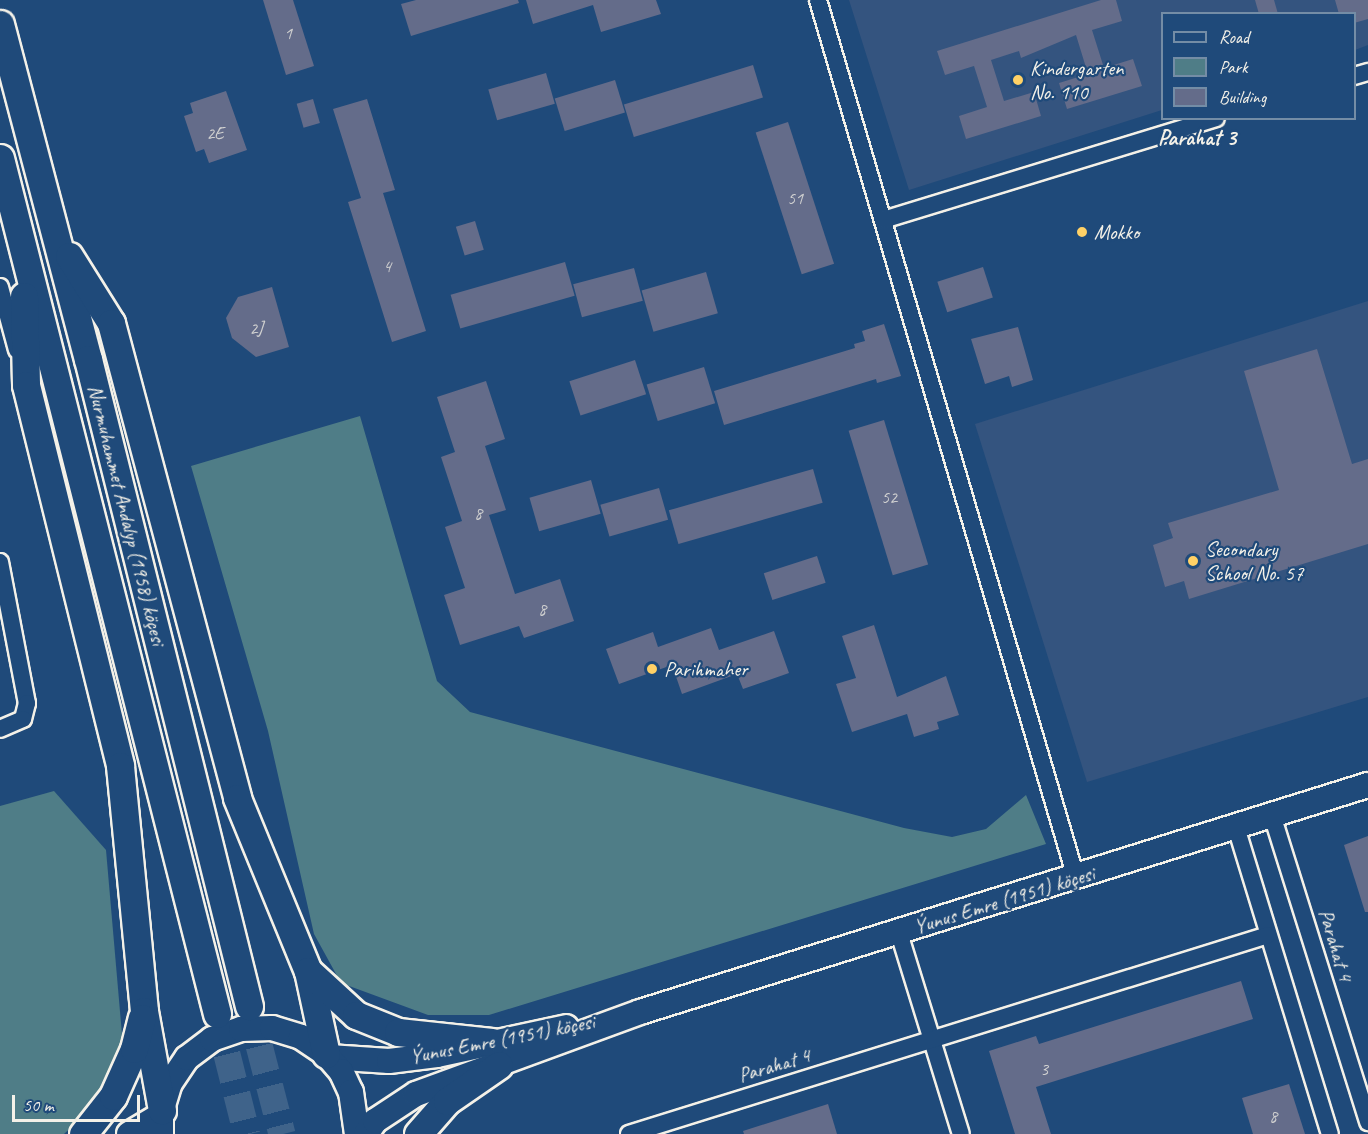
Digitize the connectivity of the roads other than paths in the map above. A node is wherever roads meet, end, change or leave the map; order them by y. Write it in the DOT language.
graph roads {
  1 [pos="818,0"];
  2 [pos="0,24"];
  3 [pos="1209,120"];
  4 [pos="0,159"];
  5 [pos="883,220"];
  6 [pos="55,234"];
  7 [pos="23,243"];
  8 [pos="0,287"];
  9 [pos="26,385"];
  10 [pos="0,562"];
  11 [pos="0,729"];
  12 [pos="1368,785"];
  13 [pos="1272,815"];
  14 [pos="1236,827"];
  15 [pos="1076,878"];
  16 [pos="899,933"];
  17 [pos="1268,935"];
  18 [pos="308,971"];
  19 [pos="249,1006"];
  20 [pos="144,1011"];
  21 [pos="217,1014"];
  22 [pos="932,1039"];
  23 [pos="495,1054"];
  24 [pos="328,1055"];
  25 [pos="161,1120"];
  26 [pos="1368,1122"];
  27 [pos="83,1134"];
  28 [pos="129,1134"];
  29 [pos="357,1134"];
  30 [pos="366,1134"];
  31 [pos="418,1134"];
  32 [pos="629,1134"];
  33 [pos="961,1134"];
  34 [pos="1330,1134"];
  1 -- 5 [label="street"];
  2 -- 6 [label="main road, Nurmuhammet Andalyp (1958) köçesi"];
  3 -- 5 [label="street"];
  4 -- 7 [label="main road, Nurmuhammet Andalyp (1958) köçesi"];
  5 -- 15 [label="street"];
  6 -- 18 [label="main road"];
  6 -- 19 [label="main road, Nurmuhammet Andalyp (1958) köçesi"];
  7 -- 9 [label="main road"];
  7 -- 21 [label="main road, Nurmuhammet Andalyp (1958) köçesi"];
  8 -- 9 [label="street"];
  9 -- 20 [label="main road"];
  10 -- 11 [label="street"];
  12 -- 13 [label="street, Ýunus Emre (1951) köçesi"];
  13 -- 14 [label="street, Ýunus Emre (1951) köçesi"];
  13 -- 26 [label="street, Parahat 4"];
  14 -- 15 [label="street, Ýunus Emre (1951) köçesi"];
  14 -- 17 [label="street"];
  15 -- 16 [label="street, Ýunus Emre (1951) köçesi"];
  16 -- 22 [label="street"];
  16 -- 23 [label="street, Ýunus Emre (1951) köçesi"];
  17 -- 22 [label="street, Parahat 4"];
  17 -- 34 [label="street"];
  18 -- 23 [label="main road"];
  18 -- 24 [label="main road"];
  20 -- 25 [label="main road"];
  20 -- 27 [label="main road"];
  22 -- 32 [label="street, Parahat 4"];
  22 -- 33 [label="street"];
  23 -- 24 [label="street, Ýunus Emre (1951) köçesi"];
  23 -- 30 [label="street, Ýunus Emre (1951) köçesi"];
  23 -- 31 [label="main road"];
  24 -- 25 [label="street"];
  24 -- 29 [label="street"];
  25 -- 28 [label="street"];
}
